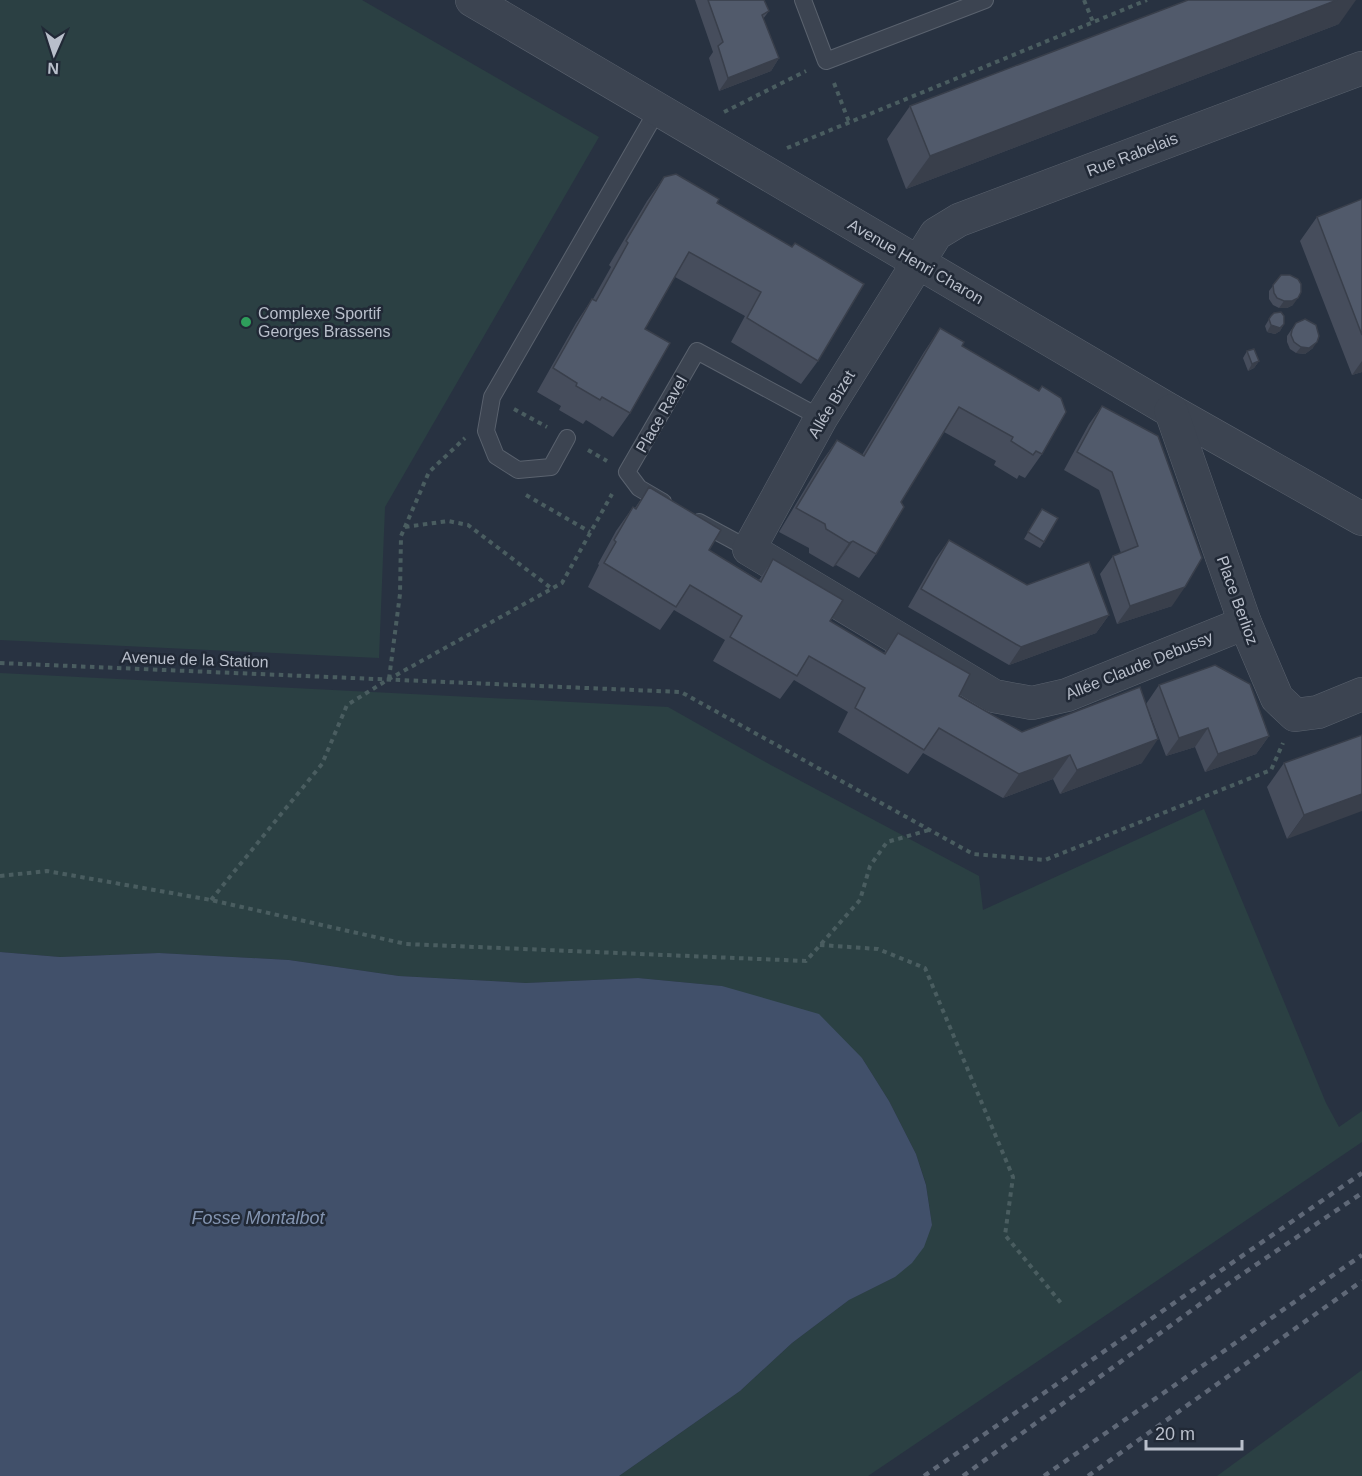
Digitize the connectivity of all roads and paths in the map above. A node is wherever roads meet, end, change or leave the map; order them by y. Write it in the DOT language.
graph roads {
  1 [pos="472,0"];
  2 [pos="802,0"];
  3 [pos="985,0"];
  4 [pos="1084,0"];
  5 [pos="1147,0"];
  6 [pos="1093,22"];
  7 [pos="826,61"];
  8 [pos="1362,68"];
  9 [pos="658,109"];
  10 [pos="849,122"];
  11 [pos="691,128"];
  12 [pos="750,163"];
  13 [pos="918,262"];
  14 [pos="492,397"];
  15 [pos="1171,411"];
  16 [pos="489,415"];
  17 [pos="821,418"];
  18 [pos="567,438"];
  19 [pos="496,456"];
  20 [pos="627,472"];
  21 [pos="1362,519"];
  22 [pos="405,527"];
  23 [pos="590,532"];
  24 [pos="749,549"];
  25 [pos="551,588"];
  26 [pos="1245,623"];
  27 [pos="0,663"];
  28 [pos="389,680"];
  29 [pos="1362,694"];
  30 [pos="1295,715"];
  31 [pos="929,830"];
  32 [pos="0,876"];
  33 [pos="211,900"];
  34 [pos="819,945"];
  35 [pos="1061,1303"];
  1 -- 9 [label="street, Avenue Henri Charon"];
  2 -- 7 [label="lane"];
  3 -- 7 [label="lane"];
  4 -- 6 [label="path"];
  5 -- 6 [label="path"];
  6 -- 10 [label="path"];
  7 -- 10 [label="path"];
  7 -- 11 [label="path"];
  8 -- 13 [label="street, Rue Rabelais"];
  9 -- 11 [label="street, Avenue Henri Charon"];
  9 -- 14 [label="lane"];
  10 -- 12 [label="path"];
  11 -- 12 [label="street, Avenue Henri Charon"];
  12 -- 13 [label="street, Avenue Henri Charon"];
  13 -- 15 [label="street, Avenue Henri Charon"];
  13 -- 17 [label="street, Allée Bizet"];
  14 -- 16 [label="lane"];
  14 -- 18 [label="path"];
  15 -- 21 [label="street, Avenue Henri Charon"];
  15 -- 26 [label="street, Place Berlioz"];
  16 -- 19 [label="lane"];
  16 -- 22 [label="path"];
  17 -- 20 [label="lane, Place Ravel"];
  17 -- 24 [label="street, Allée Bizet"];
  18 -- 19 [label="lane"];
  18 -- 20 [label="path"];
  19 -- 23 [label="path"];
  20 -- 23 [label="path"];
  20 -- 24 [label="lane, Place Ravel"];
  22 -- 25 [label="path"];
  22 -- 28 [label="path"];
  23 -- 25 [label="path"];
  24 -- 26 [label="street, Allée Claude Debussy"];
  25 -- 28 [label="path"];
  26 -- 30 [label="street, Place Berlioz"];
  27 -- 28 [label="path, Avenue de la Station"];
  28 -- 31 [label="path, Avenue de la Station"];
  28 -- 33 [label="path"];
  29 -- 30 [label="street"];
  30 -- 31 [label="path, Avenue de la Station"];
  31 -- 34 [label="path"];
  32 -- 33 [label="path"];
  33 -- 34 [label="path"];
  34 -- 35 [label="path"];
}
